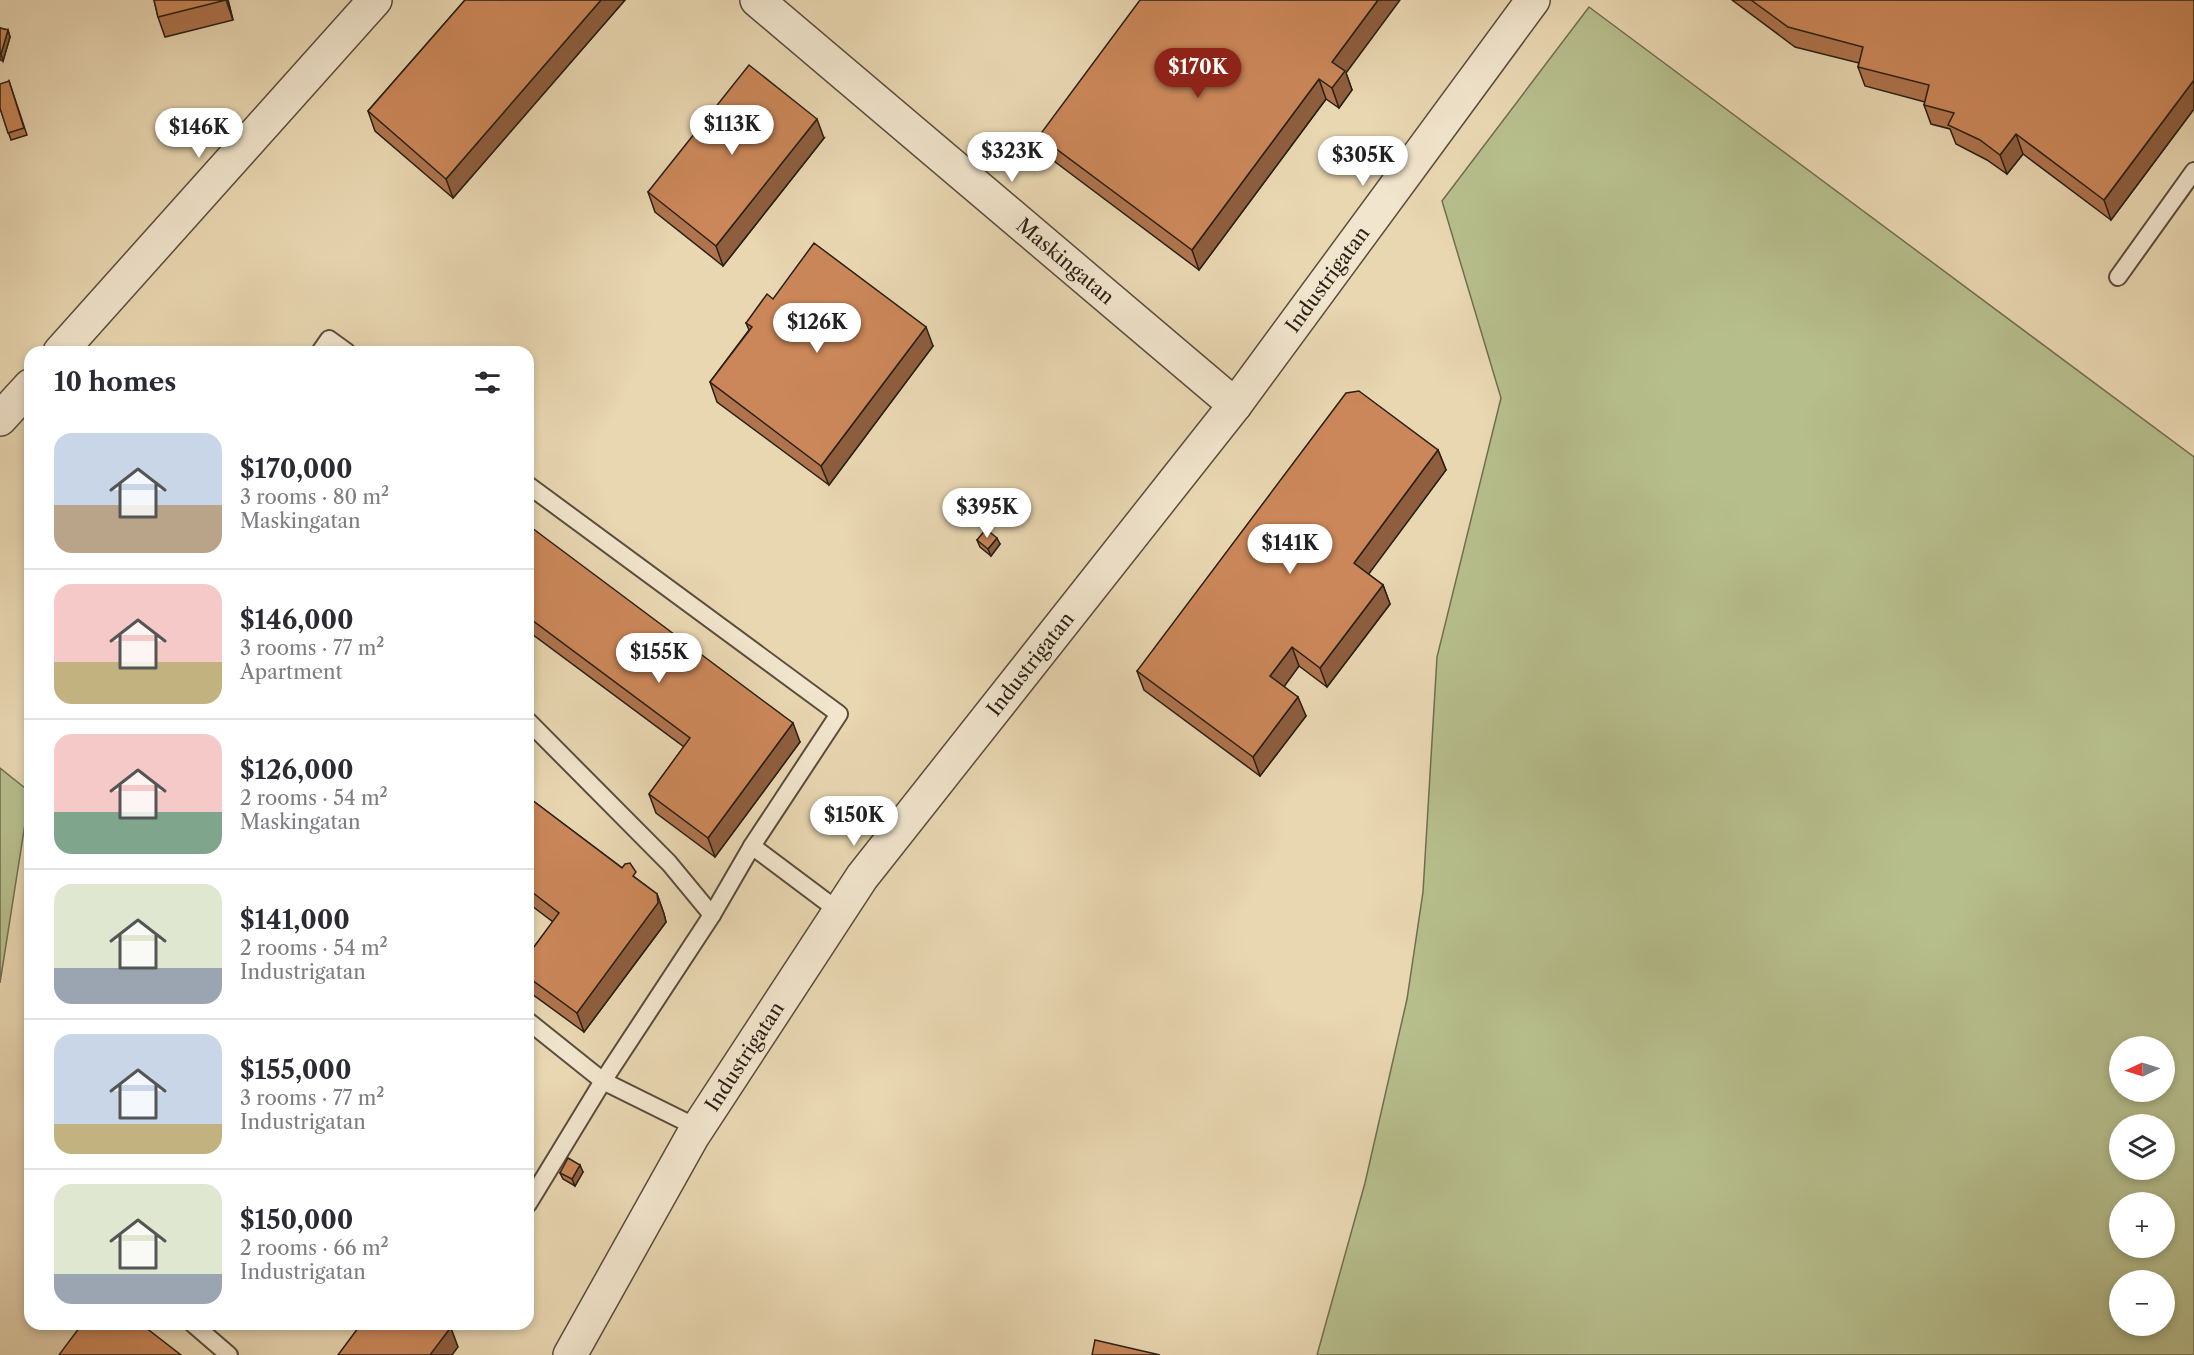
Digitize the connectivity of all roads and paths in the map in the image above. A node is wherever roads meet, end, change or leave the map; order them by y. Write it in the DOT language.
graph roads {
  1 [pos="375,0"];
  2 [pos="757,0"];
  3 [pos="1533,0"];
  4 [pos="2194,171"];
  5 [pos="2118,277"];
  6 [pos="65,346"];
  7 [pos="324,346"];
  8 [pos="339,346"];
  9 [pos="24,393"];
  10 [pos="1235,405"];
  11 [pos="0,419"];
  12 [pos="534,490"];
  13 [pos="534,727"];
  14 [pos="752,846"];
  15 [pos="840,912"];
  16 [pos="712,915"];
  17 [pos="534,1026"];
  18 [pos="603,1081"];
  19 [pos="698,1128"];
  20 [pos="534,1194"];
  21 [pos="200,1330"];
  22 [pos="228,1355"];
  23 [pos="570,1355"];
  1 -- 6 [label="street"];
  2 -- 10 [label="street, Maskingatan"];
  3 -- 10 [label="street, Industrigatan"];
  4 -- 5 [label="lane"];
  7 -- 8 [label="lane"];
  9 -- 11 [label="street"];
  10 -- 15 [label="street, Industrigatan"];
  12 -- 14 [label="lane"];
  13 -- 16 [label="lane"];
  14 -- 15 [label="lane"];
  14 -- 16 [label="lane"];
  15 -- 19 [label="street, Industrigatan"];
  16 -- 18 [label="lane"];
  17 -- 18 [label="lane"];
  18 -- 19 [label="lane"];
  18 -- 20 [label="lane"];
  19 -- 23 [label="street, Industrigatan"];
  21 -- 22 [label="lane"];
}
